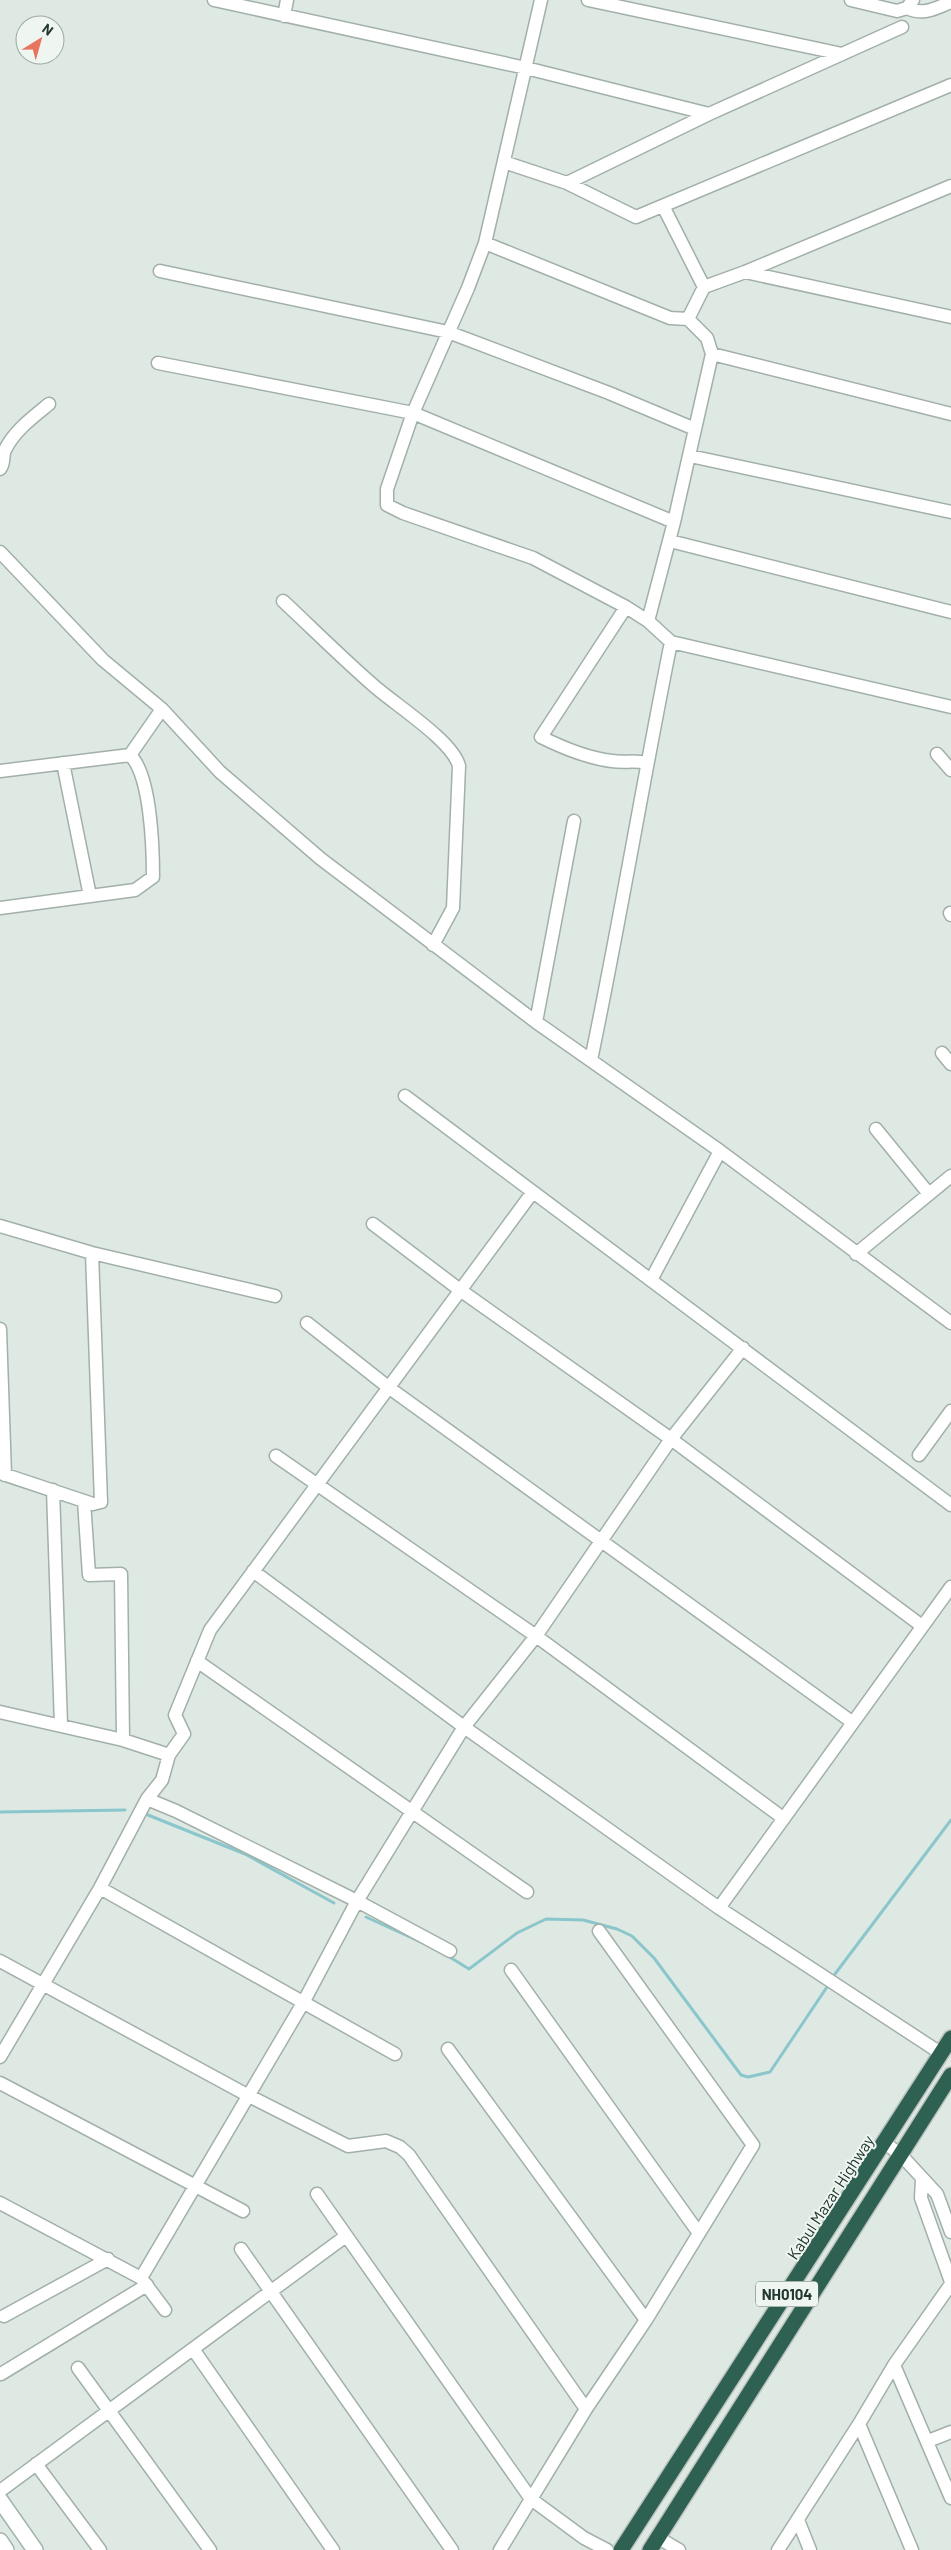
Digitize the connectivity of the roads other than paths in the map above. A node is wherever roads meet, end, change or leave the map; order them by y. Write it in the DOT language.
graph roads {
  1 [pos="214,0"];
  2 [pos="287,0"];
  3 [pos="541,0"];
  4 [pos="588,0"];
  5 [pos="851,0"];
  6 [pos="951,2"];
  7 [pos="910,4"];
  8 [pos="284,16"];
  9 [pos="902,28"];
  10 [pos="842,54"];
  11 [pos="526,68"];
  12 [pos="951,85"];
  13 [pos="709,114"];
  14 [pos="504,162"];
  15 [pos="567,183"];
  16 [pos="951,186"];
  17 [pos="663,206"];
  18 [pos="485,243"];
  19 [pos="160,271"];
  20 [pos="745,272"];
  21 [pos="704,287"];
  22 [pos="951,317"];
  23 [pos="688,319"];
  24 [pos="448,332"];
  25 [pos="712,354"];
  26 [pos="158,363"];
  27 [pos="49,404"];
  28 [pos="413,413"];
  29 [pos="951,414"];
  30 [pos="695,430"];
  31 [pos="690,456"];
  32 [pos="0,469"];
  33 [pos="951,512"];
  34 [pos="674,522"];
  35 [pos="670,541"];
  36 [pos="0,552"];
  37 [pos="283,601"];
  38 [pos="626,607"];
  39 [pos="951,612"];
  40 [pos="648,621"];
  41 [pos="672,642"];
  42 [pos="951,707"];
  43 [pos="162,709"];
  44 [pos="937,754"];
  45 [pos="130,755"];
  46 [pos="63,763"];
  47 [pos="647,764"];
  48 [pos="951,770"];
  49 [pos="0,772"];
  50 [pos="574,821"];
  51 [pos="90,896"];
  52 [pos="0,908"];
  53 [pos="433,945"];
  54 [pos="536,1022"];
  55 [pos="942,1053"];
  56 [pos="591,1060"];
  57 [pos="951,1064"];
  58 [pos="405,1096"];
  59 [pos="876,1129"];
  60 [pos="720,1151"];
  61 [pos="951,1176"];
  62 [pos="532,1193"];
  63 [pos="929,1194"];
  64 [pos="373,1224"];
  65 [pos="0,1226"];
  66 [pos="92,1253"];
  67 [pos="856,1254"];
  68 [pos="650,1280"];
  69 [pos="460,1290"];
  70 [pos="274,1296"];
  71 [pos="307,1323"];
  72 [pos="951,1323"];
  73 [pos="0,1330"];
  74 [pos="744,1348"];
  75 [pos="388,1387"];
  76 [pos="951,1411"];
  77 [pos="671,1439"];
  78 [pos="276,1456"];
  79 [pos="919,1456"];
  80 [pos="3,1474"];
  81 [pos="318,1485"];
  82 [pos="53,1490"];
  83 [pos="84,1501"];
  84 [pos="951,1505"];
  85 [pos="601,1541"];
  86 [pos="253,1571"];
  87 [pos="951,1587"];
  88 [pos="922,1626"];
  89 [pos="536,1636"];
  90 [pos="197,1661"];
  91 [pos="0,1712"];
  92 [pos="852,1722"];
  93 [pos="61,1725"];
  94 [pos="464,1727"];
  95 [pos="123,1740"];
  96 [pos="169,1755"];
  97 [pos="147,1799"];
  98 [pos="410,1811"];
  99 [pos="783,1818"];
  100 [pos="100,1888"];
  101 [pos="527,1892"];
  102 [pos="357,1901"];
  103 [pos="719,1908"];
  104 [pos="599,1931"];
  105 [pos="450,1951"];
  106 [pos="0,1961"];
  107 [pos="511,1970"];
  108 [pos="42,1985"];
  109 [pos="304,2003"];
  110 [pos="951,2038"];
  111 [pos="448,2049"];
  112 [pos="395,2054"];
  113 [pos="942,2054"];
  114 [pos="0,2057"];
  115 [pos="951,2075"];
  116 [pos="0,2083"];
  117 [pos="249,2096"];
  118 [pos="885,2143"];
  119 [pos="901,2155"];
  120 [pos="922,2180"];
  121 [pos="197,2186"];
  122 [pos="317,2194"];
  123 [pos="0,2203"];
  124 [pos="243,2211"];
  125 [pos="698,2232"];
  126 [pos="951,2232"];
  127 [pos="346,2236"];
  128 [pos="241,2249"];
  129 [pos="108,2259"];
  130 [pos="949,2267"];
  131 [pos="144,2282"];
  132 [pos="951,2283"];
  133 [pos="270,2291"];
  134 [pos="165,2310"];
  135 [pos="4,2316"];
  136 [pos="646,2320"];
  137 [pos="193,2349"];
  138 [pos="894,2365"];
  139 [pos="78,2368"];
  140 [pos="2,2374"];
  141 [pos="586,2409"];
  142 [pos="108,2410"];
  143 [pos="859,2424"];
  144 [pos="951,2432"];
  145 [pos="928,2441"];
  146 [pos="36,2464"];
  147 [pos="0,2491"];
  148 [pos="951,2498"];
  149 [pos="531,2499"];
  150 [pos="0,2500"];
  151 [pos="798,2520"];
  152 [pos="0,2541"];
  153 [pos="653,2544"];
  154 [pos="6,2550"];
  155 [pos="35,2550"];
  156 [pos="100,2550"];
  157 [pos="210,2550"];
  158 [pos="333,2550"];
  159 [pos="452,2550"];
  160 [pos="500,2550"];
  161 [pos="607,2550"];
  162 [pos="621,2550"];
  163 [pos="679,2550"];
  164 [pos="778,2550"];
  165 [pos="810,2550"];
  166 [pos="912,2550"];
  1 -- 8 [label="street"];
  2 -- 8 [label="street"];
  3 -- 11 [label="street"];
  4 -- 10 [label="street"];
  5 -- 7 [label="street"];
  6 -- 7 [label="street"];
  8 -- 11 [label="street"];
  9 -- 10 [label="street"];
  10 -- 13 [label="street"];
  11 -- 13 [label="street"];
  11 -- 14 [label="street"];
  12 -- 17 [label="street"];
  13 -- 15 [label="street"];
  14 -- 15 [label="street"];
  14 -- 18 [label="street"];
  15 -- 17 [label="street"];
  16 -- 20 [label="street"];
  17 -- 21 [label="street"];
  18 -- 23 [label="street"];
  18 -- 24 [label="street"];
  19 -- 24 [label="street"];
  20 -- 21 [label="street"];
  20 -- 22 [label="street"];
  21 -- 23 [label="street"];
  23 -- 25 [label="street"];
  24 -- 28 [label="street"];
  24 -- 30 [label="street"];
  25 -- 29 [label="street"];
  25 -- 30 [label="street"];
  26 -- 28 [label="street"];
  27 -- 32 [label="street"];
  28 -- 34 [label="street"];
  28 -- 38 [label="street"];
  30 -- 31 [label="street"];
  31 -- 33 [label="street"];
  31 -- 34 [label="street"];
  34 -- 35 [label="street"];
  35 -- 39 [label="street"];
  35 -- 40 [label="street"];
  36 -- 43 [label="street"];
  37 -- 53 [label="street"];
  38 -- 40 [label="street"];
  38 -- 47 [label="street"];
  40 -- 41 [label="street"];
  41 -- 42 [label="street"];
  41 -- 47 [label="street"];
  43 -- 45 [label="street"];
  43 -- 53 [label="street"];
  44 -- 48 [label="street"];
  45 -- 46 [label="street"];
  45 -- 51 [label="street"];
  46 -- 49 [label="street"];
  46 -- 51 [label="street"];
  47 -- 56 [label="street"];
  50 -- 54 [label="street"];
  51 -- 52 [label="street"];
  53 -- 54 [label="street"];
  54 -- 56 [label="street"];
  55 -- 57 [label="street"];
  56 -- 60 [label="street"];
  58 -- 62 [label="street"];
  59 -- 63 [label="street"];
  60 -- 67 [label="street"];
  60 -- 68 [label="street"];
  61 -- 63 [label="street"];
  62 -- 68 [label="street"];
  62 -- 69 [label="street"];
  63 -- 67 [label="street"];
  64 -- 69 [label="street"];
  65 -- 66 [label="street"];
  66 -- 70 [label="street"];
  66 -- 83 [label="street"];
  67 -- 72 [label="street"];
  68 -- 74 [label="street"];
  69 -- 75 [label="street"];
  69 -- 77 [label="street"];
  71 -- 75 [label="street"];
  73 -- 80 [label="street"];
  74 -- 77 [label="street"];
  74 -- 84 [label="street"];
  75 -- 81 [label="street"];
  75 -- 85 [label="street"];
  76 -- 79 [label="street"];
  77 -- 85 [label="street"];
  77 -- 88 [label="street"];
  78 -- 81 [label="street"];
  80 -- 82 [label="street"];
  81 -- 86 [label="street"];
  81 -- 89 [label="street"];
  82 -- 83 [label="street"];
  82 -- 93 [label="street"];
  83 -- 95 [label="street"];
  85 -- 89 [label="street"];
  85 -- 92 [label="street"];
  86 -- 90 [label="street"];
  86 -- 94 [label="street"];
  87 -- 88 [label="street"];
  88 -- 92 [label="street"];
  89 -- 94 [label="street"];
  89 -- 99 [label="street"];
  90 -- 96 [label="street"];
  90 -- 98 [label="street"];
  91 -- 93 [label="street"];
  92 -- 99 [label="street"];
  93 -- 95 [label="street"];
  94 -- 98 [label="street"];
  94 -- 103 [label="street"];
  95 -- 96 [label="street"];
  96 -- 97 [label="street"];
  97 -- 100 [label="street"];
  97 -- 102 [label="street"];
  98 -- 101 [label="street"];
  98 -- 102 [label="street"];
  99 -- 103 [label="street"];
  100 -- 108 [label="street"];
  100 -- 109 [label="street"];
  102 -- 105 [label="street"];
  102 -- 109 [label="street"];
  103 -- 113 [label="street"];
  104 -- 125 [label="street"];
  106 -- 108 [label="street"];
  107 -- 125 [label="street"];
  108 -- 114 [label="street"];
  108 -- 117 [label="street"];
  109 -- 112 [label="street"];
  109 -- 117 [label="street"];
  110 -- 113 [label="highway, Kabul Mazar Highway / NH0104"];
  111 -- 136 [label="street"];
  113 -- 118 [label="highway, Kabul Mazar Highway / NH0104"];
  115 -- 119 [label="highway, NH0104"];
  116 -- 121 [label="street"];
  117 -- 121 [label="street"];
  117 -- 141 [label="street"];
  118 -- 119 [label="street"];
  118 -- 162 [label="highway, Kabul Mazar Highway / NH0104"];
  119 -- 120 [label="street"];
  119 -- 153 [label="highway, NH0104"];
  120 -- 126 [label="street"];
  120 -- 130 [label="street"];
  121 -- 124 [label="street"];
  121 -- 131 [label="street"];
  122 -- 127 [label="street"];
  123 -- 129 [label="street"];
  125 -- 136 [label="street"];
  127 -- 133 [label="street"];
  127 -- 149 [label="street"];
  128 -- 133 [label="street"];
  129 -- 131 [label="street"];
  129 -- 135 [label="street"];
  130 -- 132 [label="street"];
  131 -- 134 [label="street"];
  131 -- 140 [label="street"];
  132 -- 138 [label="street"];
  133 -- 137 [label="street"];
  133 -- 159 [label="street"];
  136 -- 141 [label="street"];
  137 -- 142 [label="street"];
  137 -- 158 [label="street"];
  138 -- 143 [label="street"];
  138 -- 145 [label="street"];
  139 -- 142 [label="street"];
  141 -- 149 [label="street"];
  142 -- 146 [label="street"];
  142 -- 157 [label="street"];
  143 -- 151 [label="street"];
  143 -- 166 [label="street"];
  144 -- 145 [label="street"];
  145 -- 148 [label="street"];
  146 -- 147 [label="street"];
  146 -- 156 [label="street"];
  149 -- 160 [label="street"];
  149 -- 161 [label="street"];
  150 -- 155 [label="street"];
  151 -- 164 [label="street"];
  151 -- 165 [label="street"];
  152 -- 154 [label="street"];
  153 -- 163 [label="street"];
}
